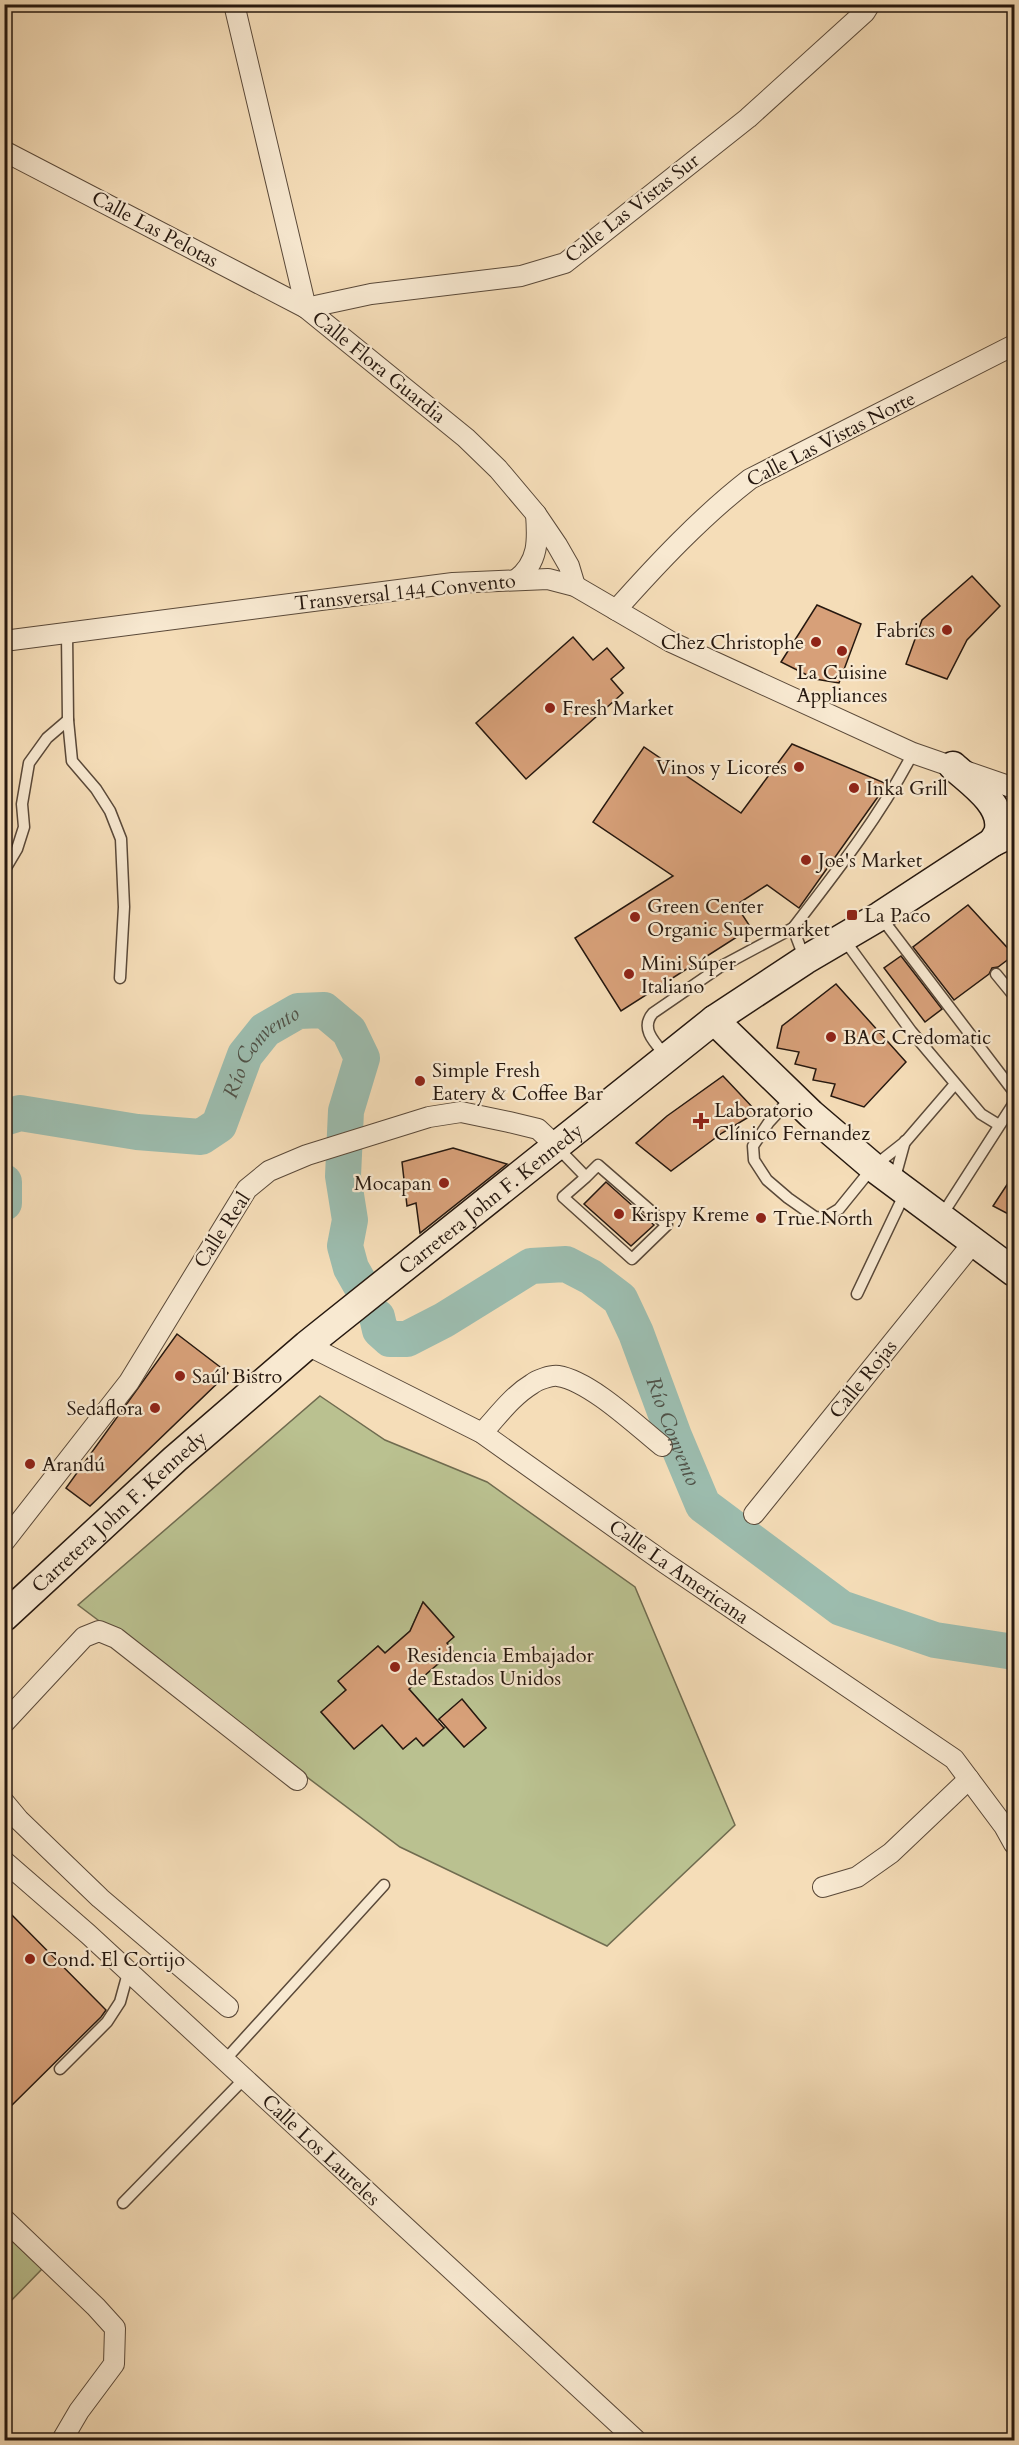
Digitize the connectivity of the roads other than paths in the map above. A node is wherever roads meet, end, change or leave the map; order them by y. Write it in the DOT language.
graph roads {
  1 [pos="234,4"];
  2 [pos="870,4"];
  3 [pos="4,150"];
  4 [pos="306,308"];
  5 [pos="1014,345"];
  6 [pos="536,514"];
  7 [pos="516,580"];
  8 [pos="575,586"];
  9 [pos="616,610"];
  10 [pos="67,634"];
  11 [pos="4,641"];
  12 [pos="68,720"];
  13 [pos="913,753"];
  14 [pos="953,766"];
  15 [pos="1014,788"];
  16 [pos="1004,837"];
  17 [pos="4,871"];
  18 [pos="880,916"];
  19 [pos="793,928"];
  20 [pos="843,938"];
  21 [pos="805,960"];
  22 [pos="996,974"];
  23 [pos="120,978"];
  24 [pos="1014,996"];
  25 [pos="714,1020"];
  26 [pos="667,1058"];
  27 [pos="956,1084"];
  28 [pos="1014,1092"];
  29 [pos="792,1097"];
  30 [pos="1014,1103"];
  31 [pos="999,1125"];
  32 [pos="906,1141"];
  33 [pos="556,1146"];
  34 [pos="586,1177"];
  35 [pos="891,1181"];
  36 [pos="940,1218"];
  37 [pos="973,1243"];
  38 [pos="1014,1272"];
  39 [pos="857,1294"];
  40 [pos="307,1345"];
  41 [pos="482,1433"];
  42 [pos="662,1446"];
  43 [pos="754,1514"];
  44 [pos="4,1542"];
  45 [pos="4,1617"];
  46 [pos="4,1723"];
  47 [pos="969,1779"];
  48 [pos="297,1780"];
  49 [pos="4,1802"];
  50 [pos="1014,1845"];
  51 [pos="4,1861"];
  52 [pos="384,1885"];
  53 [pos="823,1887"];
  54 [pos="128,1973"];
  55 [pos="228,2007"];
  56 [pos="225,2060"];
  57 [pos="60,2069"];
  58 [pos="244,2079"];
  59 [pos="123,2203"];
  60 [pos="4,2219"];
  61 [pos="62,2440"];
  62 [pos="636,2440"];
  1 -- 4 [label="street, Calle Flora Guardia"];
  2 -- 4 [label="street, Calle Las Vistas Sur"];
  3 -- 4 [label="street, Calle Las Pelotas"];
  4 -- 6 [label="street, Calle Flora Guardia"];
  5 -- 9 [label="street, Calle Las Vistas Norte"];
  6 -- 7 [label="street"];
  6 -- 8 [label="street, Calle Flora Guardia"];
  7 -- 8 [label="street, Transversal 144 Convento"];
  7 -- 10 [label="street, Transversal 144 Convento"];
  8 -- 9 [label="street, Transversal 144 Convento"];
  9 -- 13 [label="street, Transversal 144 Convento"];
  10 -- 11 [label="street, Transversal 144 Convento"];
  10 -- 12 [label="lane"];
  12 -- 17 [label="lane"];
  12 -- 23 [label="lane"];
  13 -- 14 [label="street, Transversal 144 Convento"];
  13 -- 19 [label="lane"];
  14 -- 15 [label="street, Transversal 144 Convento"];
  14 -- 16 [label="main road"];
  16 -- 18 [label="main road, Carretera John F. Kennedy"];
  18 -- 20 [label="main road, Carretera John F. Kennedy"];
  18 -- 28 [label="lane"];
  19 -- 21 [label="lane"];
  19 -- 26 [label="lane"];
  20 -- 21 [label="main road, Carretera John F. Kennedy"];
  20 -- 27 [label="lane"];
  21 -- 25 [label="main road, Carretera John F. Kennedy"];
  22 -- 24 [label="lane"];
  25 -- 26 [label="main road, Carretera John F. Kennedy"];
  25 -- 29 [label="main road"];
  26 -- 33 [label="main road, Carretera John F. Kennedy"];
  27 -- 31 [label="lane"];
  27 -- 32 [label="lane"];
  29 -- 35 [label="main road"];
  29 -- 35 [label="lane"];
  30 -- 31 [label="lane"];
  31 -- 36 [label="lane"];
  32 -- 35 [label="lane"];
  32 -- 35 [label="lane"];
  33 -- 34 [label="lane"];
  33 -- 40 [label="main road, Carretera John F. Kennedy"];
  33 -- 44 [label="street, Calle Real"];
  34 -- 34 [label="lane"];
  35 -- 36 [label="main road"];
  35 -- 39 [label="lane"];
  36 -- 37 [label="main road"];
  37 -- 38 [label="main road"];
  37 -- 43 [label="street, Calle Rojas"];
  40 -- 41 [label="street, Calle La Americana"];
  40 -- 45 [label="main road, Carretera John F. Kennedy"];
  41 -- 42 [label="street"];
  41 -- 47 [label="street, Calle La Americana"];
  46 -- 48 [label="street"];
  47 -- 50 [label="street, Calle La Americana"];
  47 -- 53 [label="street"];
  49 -- 55 [label="street"];
  51 -- 54 [label="street, Calle Los Laureles"];
  52 -- 56 [label="lane"];
  54 -- 56 [label="street, Calle Los Laureles"];
  54 -- 57 [label="lane"];
  56 -- 58 [label="street, Calle Los Laureles"];
  58 -- 59 [label="lane"];
  58 -- 62 [label="street, Calle Los Laureles"];
  60 -- 61 [label="street"];
}
